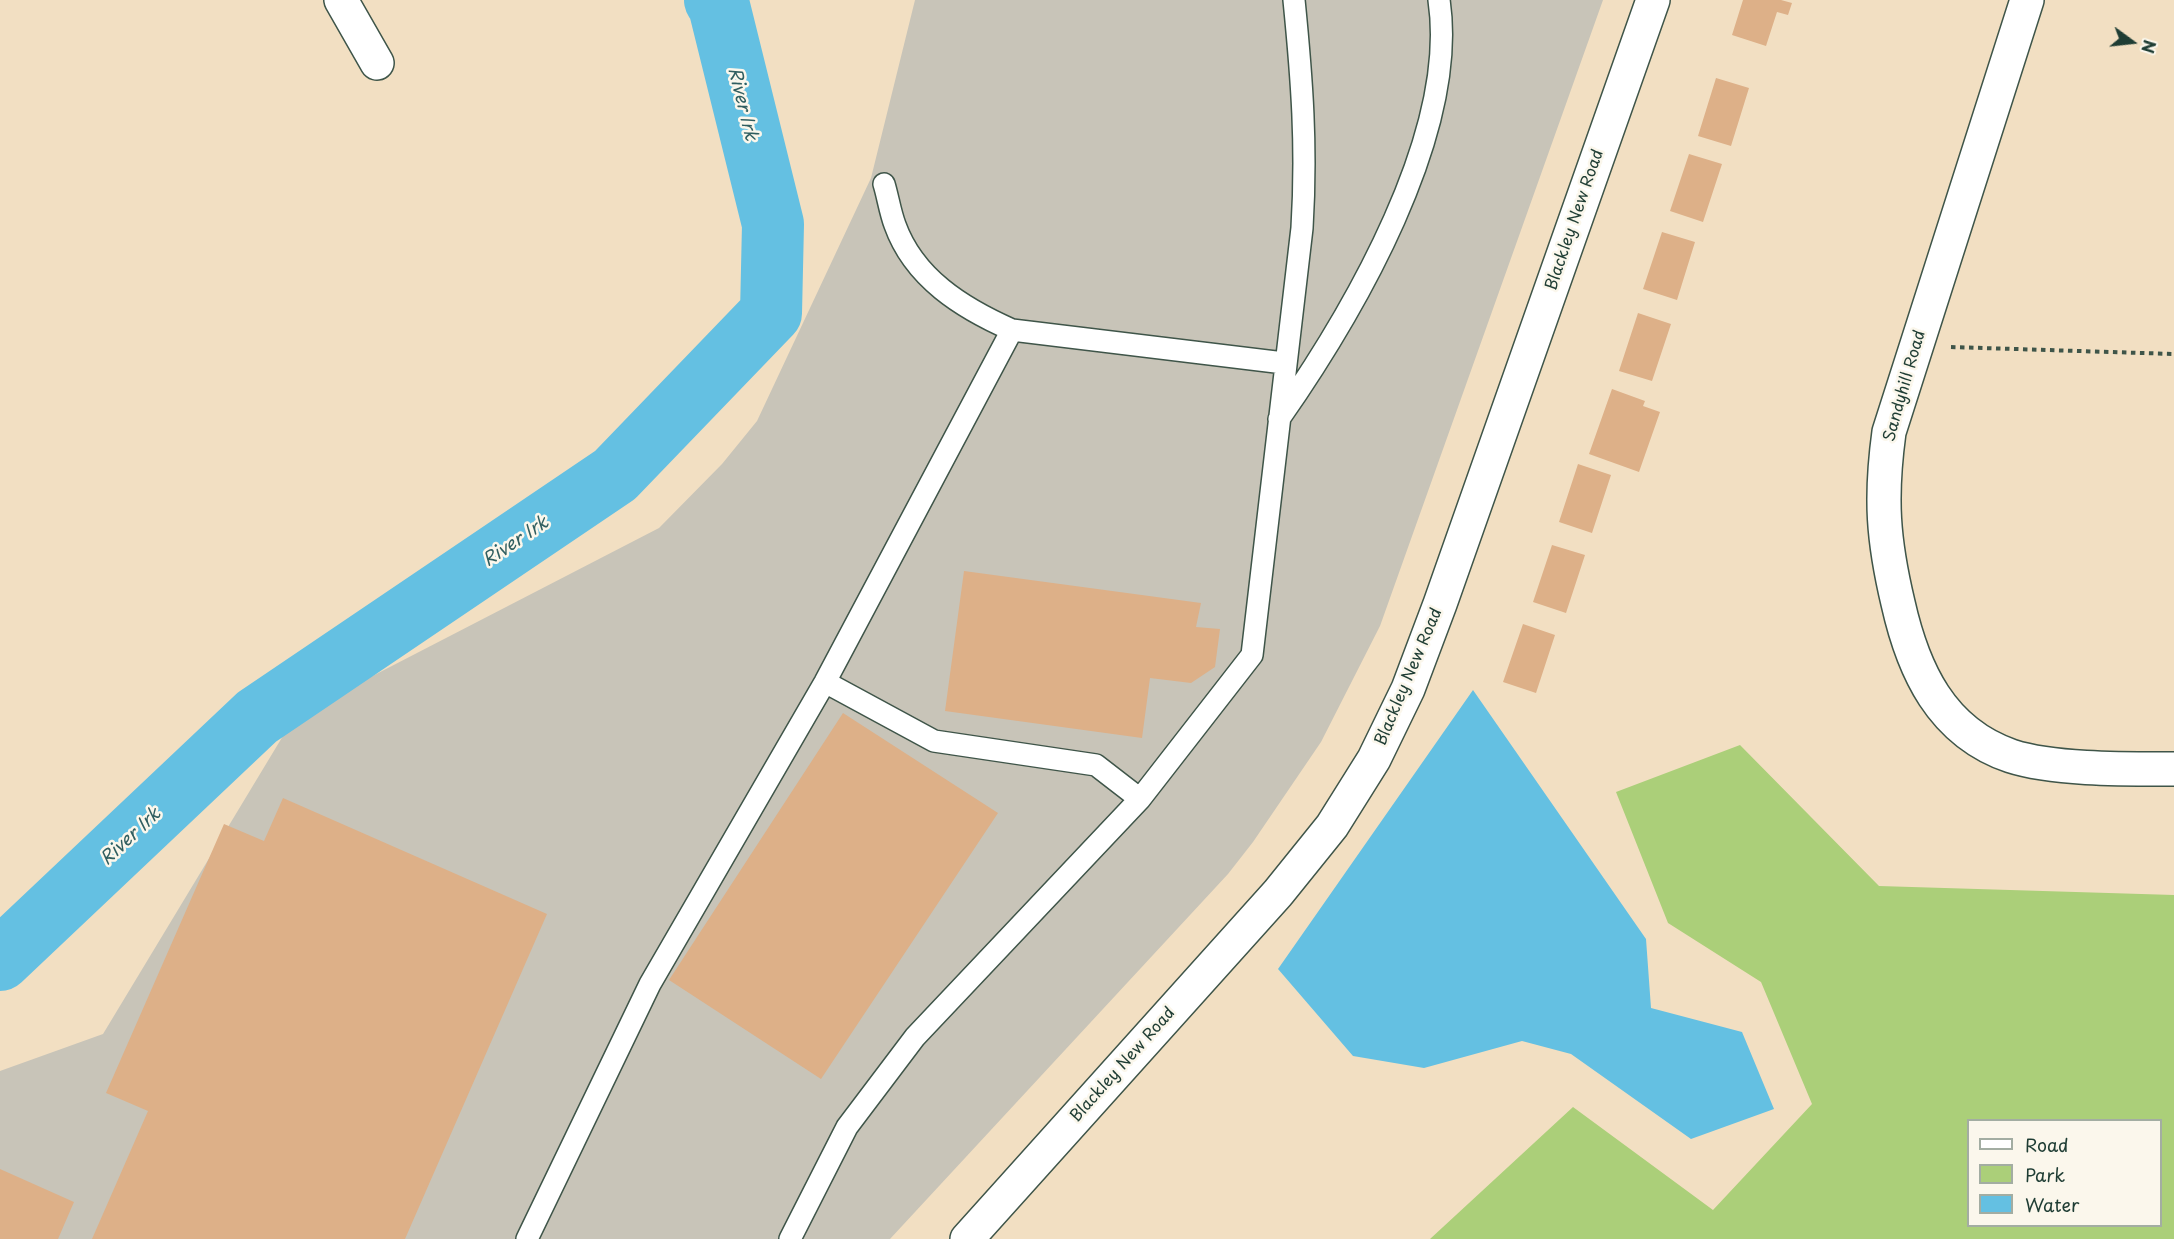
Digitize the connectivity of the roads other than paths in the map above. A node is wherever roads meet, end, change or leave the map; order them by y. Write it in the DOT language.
graph roads {
  1 [pos="341,0"];
  2 [pos="1294,0"];
  3 [pos="1439,0"];
  4 [pos="1653,0"];
  5 [pos="2027,0"];
  6 [pos="377,63"];
  7 [pos="884,184"];
  8 [pos="1012,330"];
  9 [pos="1284,363"];
  10 [pos="1278,420"];
  11 [pos="825,682"];
  12 [pos="2174,769"];
  13 [pos="1140,799"];
  14 [pos="527,1239"];
  15 [pos="790,1239"];
  16 [pos="967,1239"];
  1 -- 6 [label="street"];
  2 -- 9 [label="lane"];
  3 -- 10 [label="lane"];
  4 -- 16 [label="street, Blackley New Road"];
  5 -- 12 [label="street, Sandyhill Road"];
  7 -- 8 [label="lane"];
  8 -- 9 [label="lane"];
  8 -- 11 [label="lane"];
  9 -- 10 [label="lane"];
  10 -- 13 [label="lane"];
  11 -- 13 [label="lane"];
  11 -- 14 [label="lane"];
  13 -- 15 [label="lane"];
}
